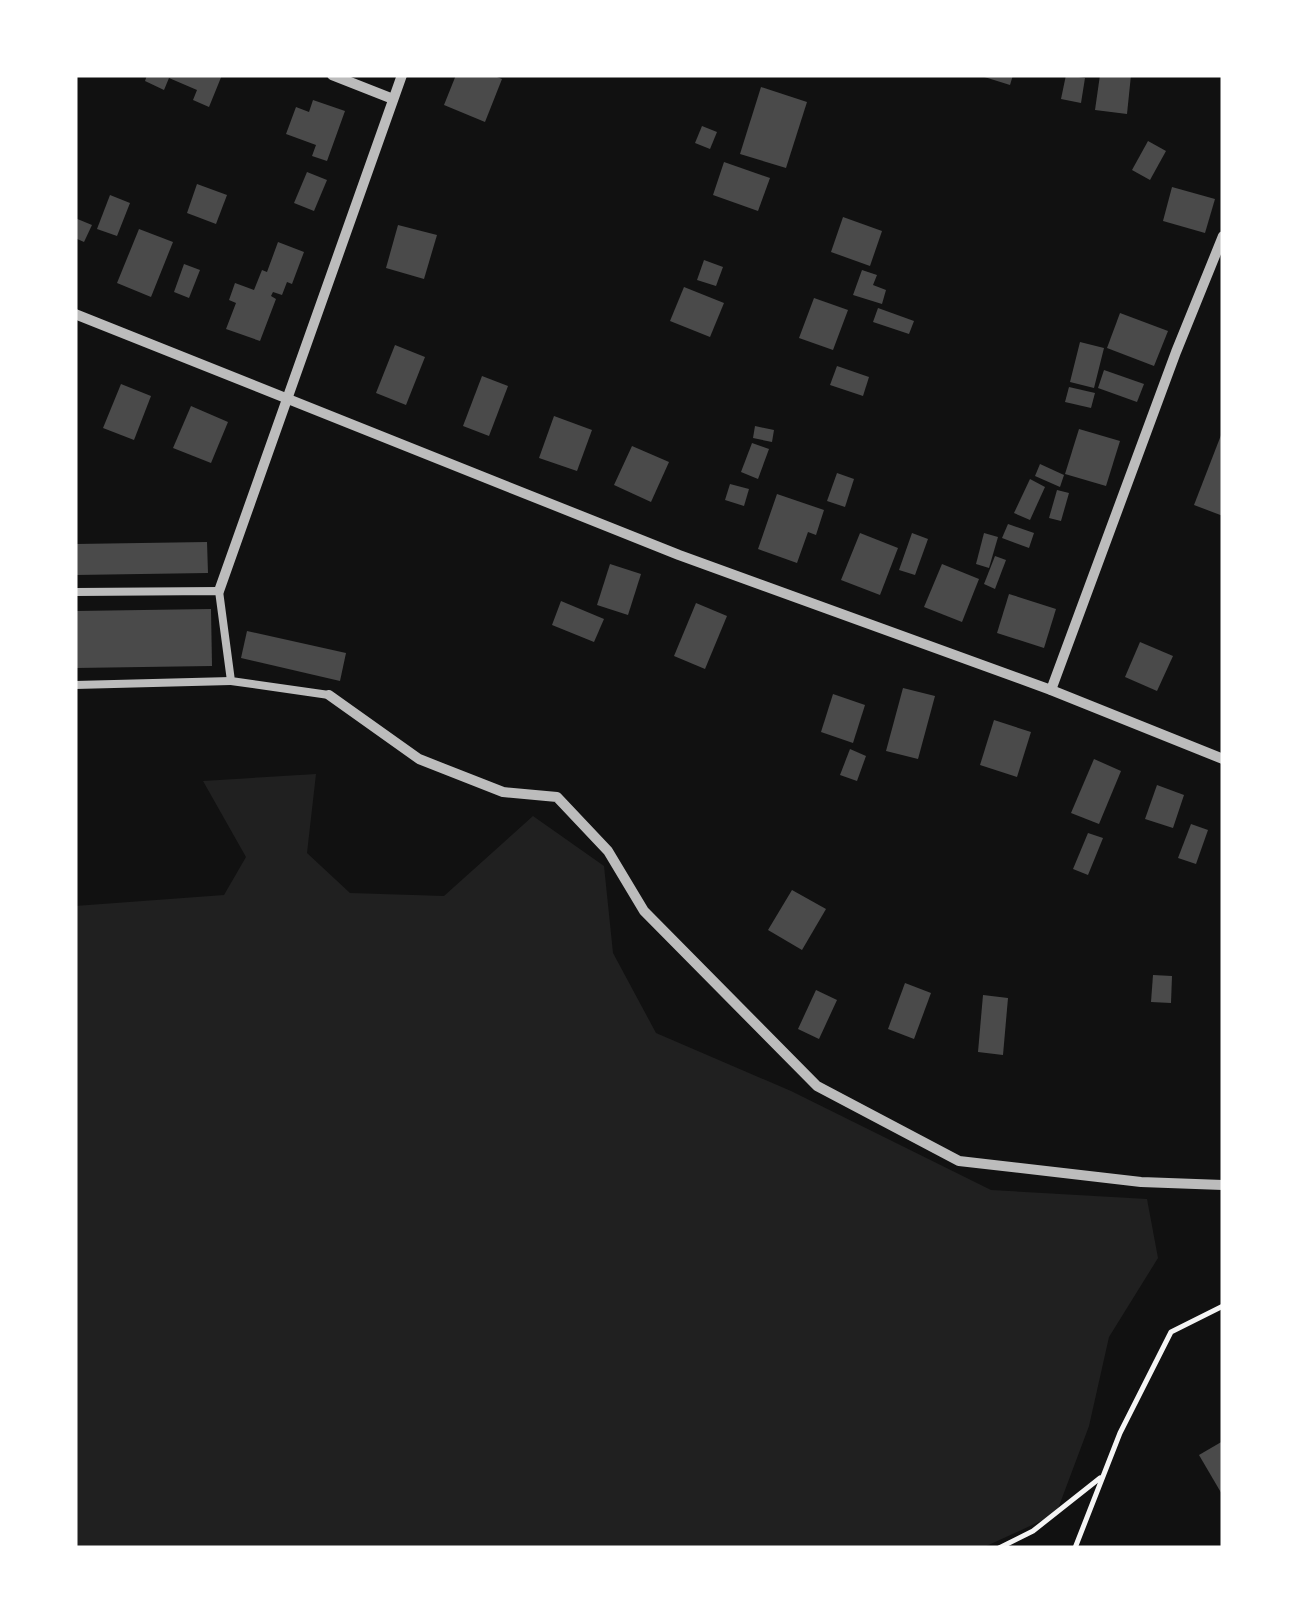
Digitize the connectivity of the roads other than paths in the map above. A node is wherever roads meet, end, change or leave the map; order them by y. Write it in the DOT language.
graph roads {
  1 [pos="332,75"];
  2 [pos="402,75"];
  3 [pos="392,99"];
  4 [pos="1223,236"];
  5 [pos="75,314"];
  6 [pos="288,401"];
  7 [pos="219,591"];
  8 [pos="75,592"];
  9 [pos="231,681"];
  10 [pos="75,685"];
  11 [pos="1051,690"];
  12 [pos="329,695"];
  13 [pos="1223,760"];
  14 [pos="1223,1185"];
  1 -- 3 [label="street"];
  2 -- 3 [label="street"];
  3 -- 6 [label="street"];
  4 -- 11 [label="street"];
  5 -- 6 [label="street"];
  6 -- 7 [label="street"];
  6 -- 11 [label="street"];
  7 -- 8 [label="lane"];
  7 -- 9 [label="lane"];
  9 -- 10 [label="lane"];
  9 -- 12 [label="lane"];
  11 -- 13 [label="street"];
  12 -- 14 [label="street"];
}
